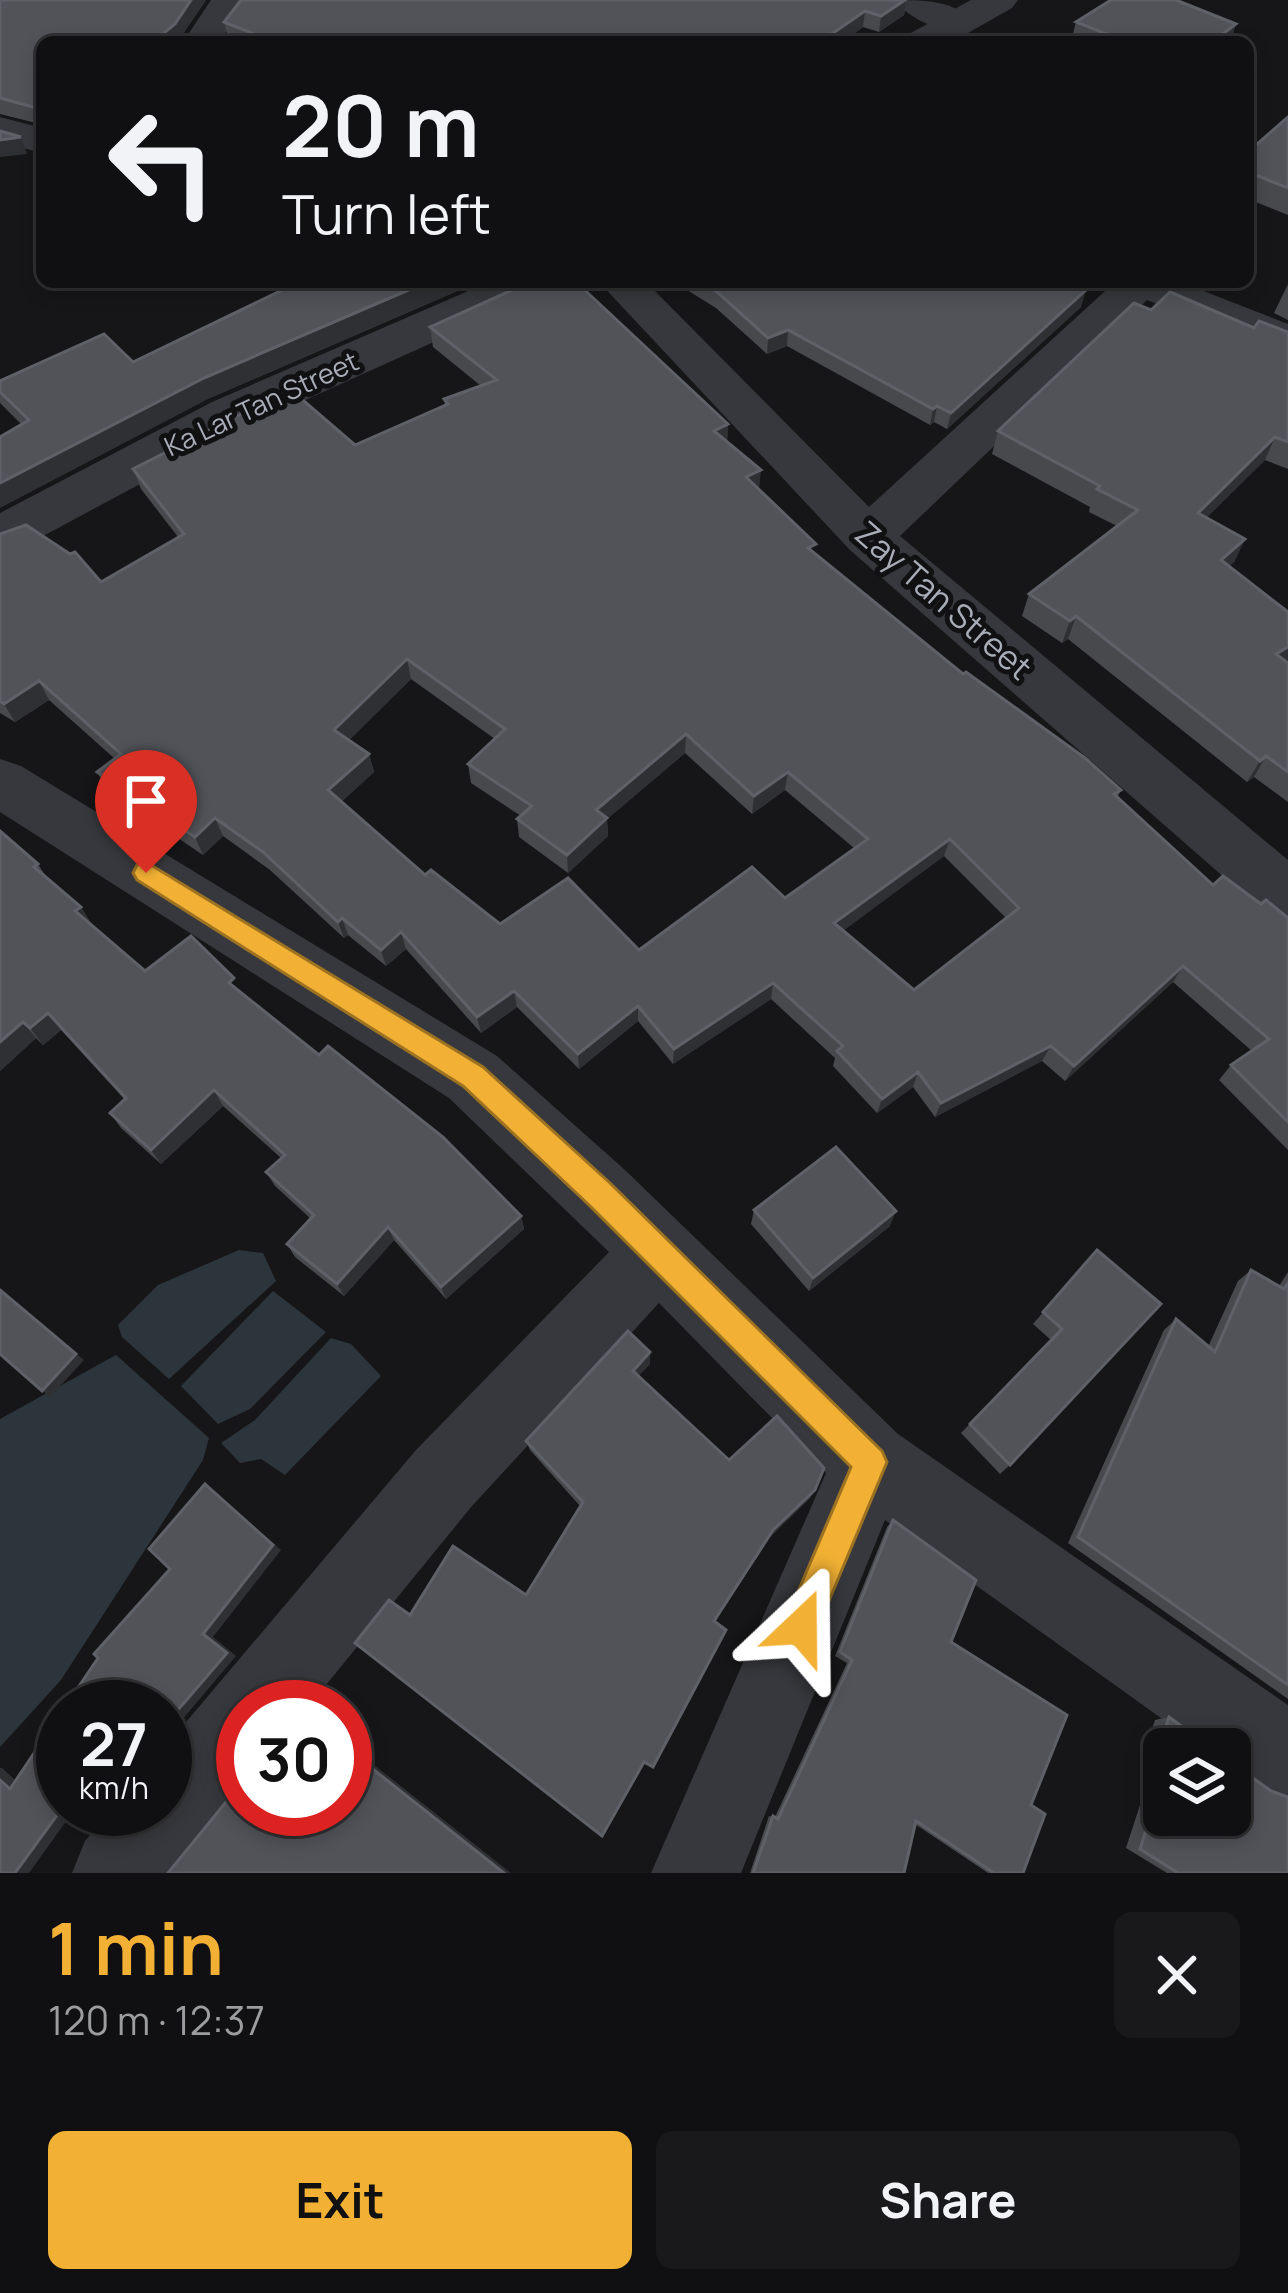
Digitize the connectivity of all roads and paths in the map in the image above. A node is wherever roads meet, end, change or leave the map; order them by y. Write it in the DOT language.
graph roads {
  1 [pos="232,0"];
  2 [pos="912,0"];
  3 [pos="999,0"];
  4 [pos="939,32"];
  5 [pos="205,36"];
  6 [pos="0,129"];
  7 [pos="36,139"];
  8 [pos="514,288"];
  9 [pos="627,288"];
  10 [pos="1135,288"];
  11 [pos="1156,288"];
  12 [pos="1288,340"];
  13 [pos="0,536"];
  14 [pos="868,537"];
  15 [pos="0,782"];
  16 [pos="1288,896"];
  17 [pos="658,1252"];
  18 [pos="870,1462"];
  19 [pos="277,1680"];
  20 [pos="216,1753"];
  21 [pos="1288,1756"];
  22 [pos="116,1873"];
  23 [pos="696,1873"];
  1 -- 5 [label="street"];
  2 -- 4 [label="street"];
  3 -- 4 [label="street"];
  6 -- 7 [label="street"];
  8 -- 13 [label="street, Ka Lar Tan Street"];
  9 -- 14 [label="street, Zay Tan Street"];
  10 -- 14 [label="street"];
  11 -- 12 [label="street"];
  14 -- 16 [label="street, Zay Tan Street"];
  15 -- 17 [label="street"];
  17 -- 18 [label="street"];
  17 -- 19 [label="street"];
  18 -- 21 [label="street"];
  18 -- 23 [label="street"];
  20 -- 22 [label="street"];
}
